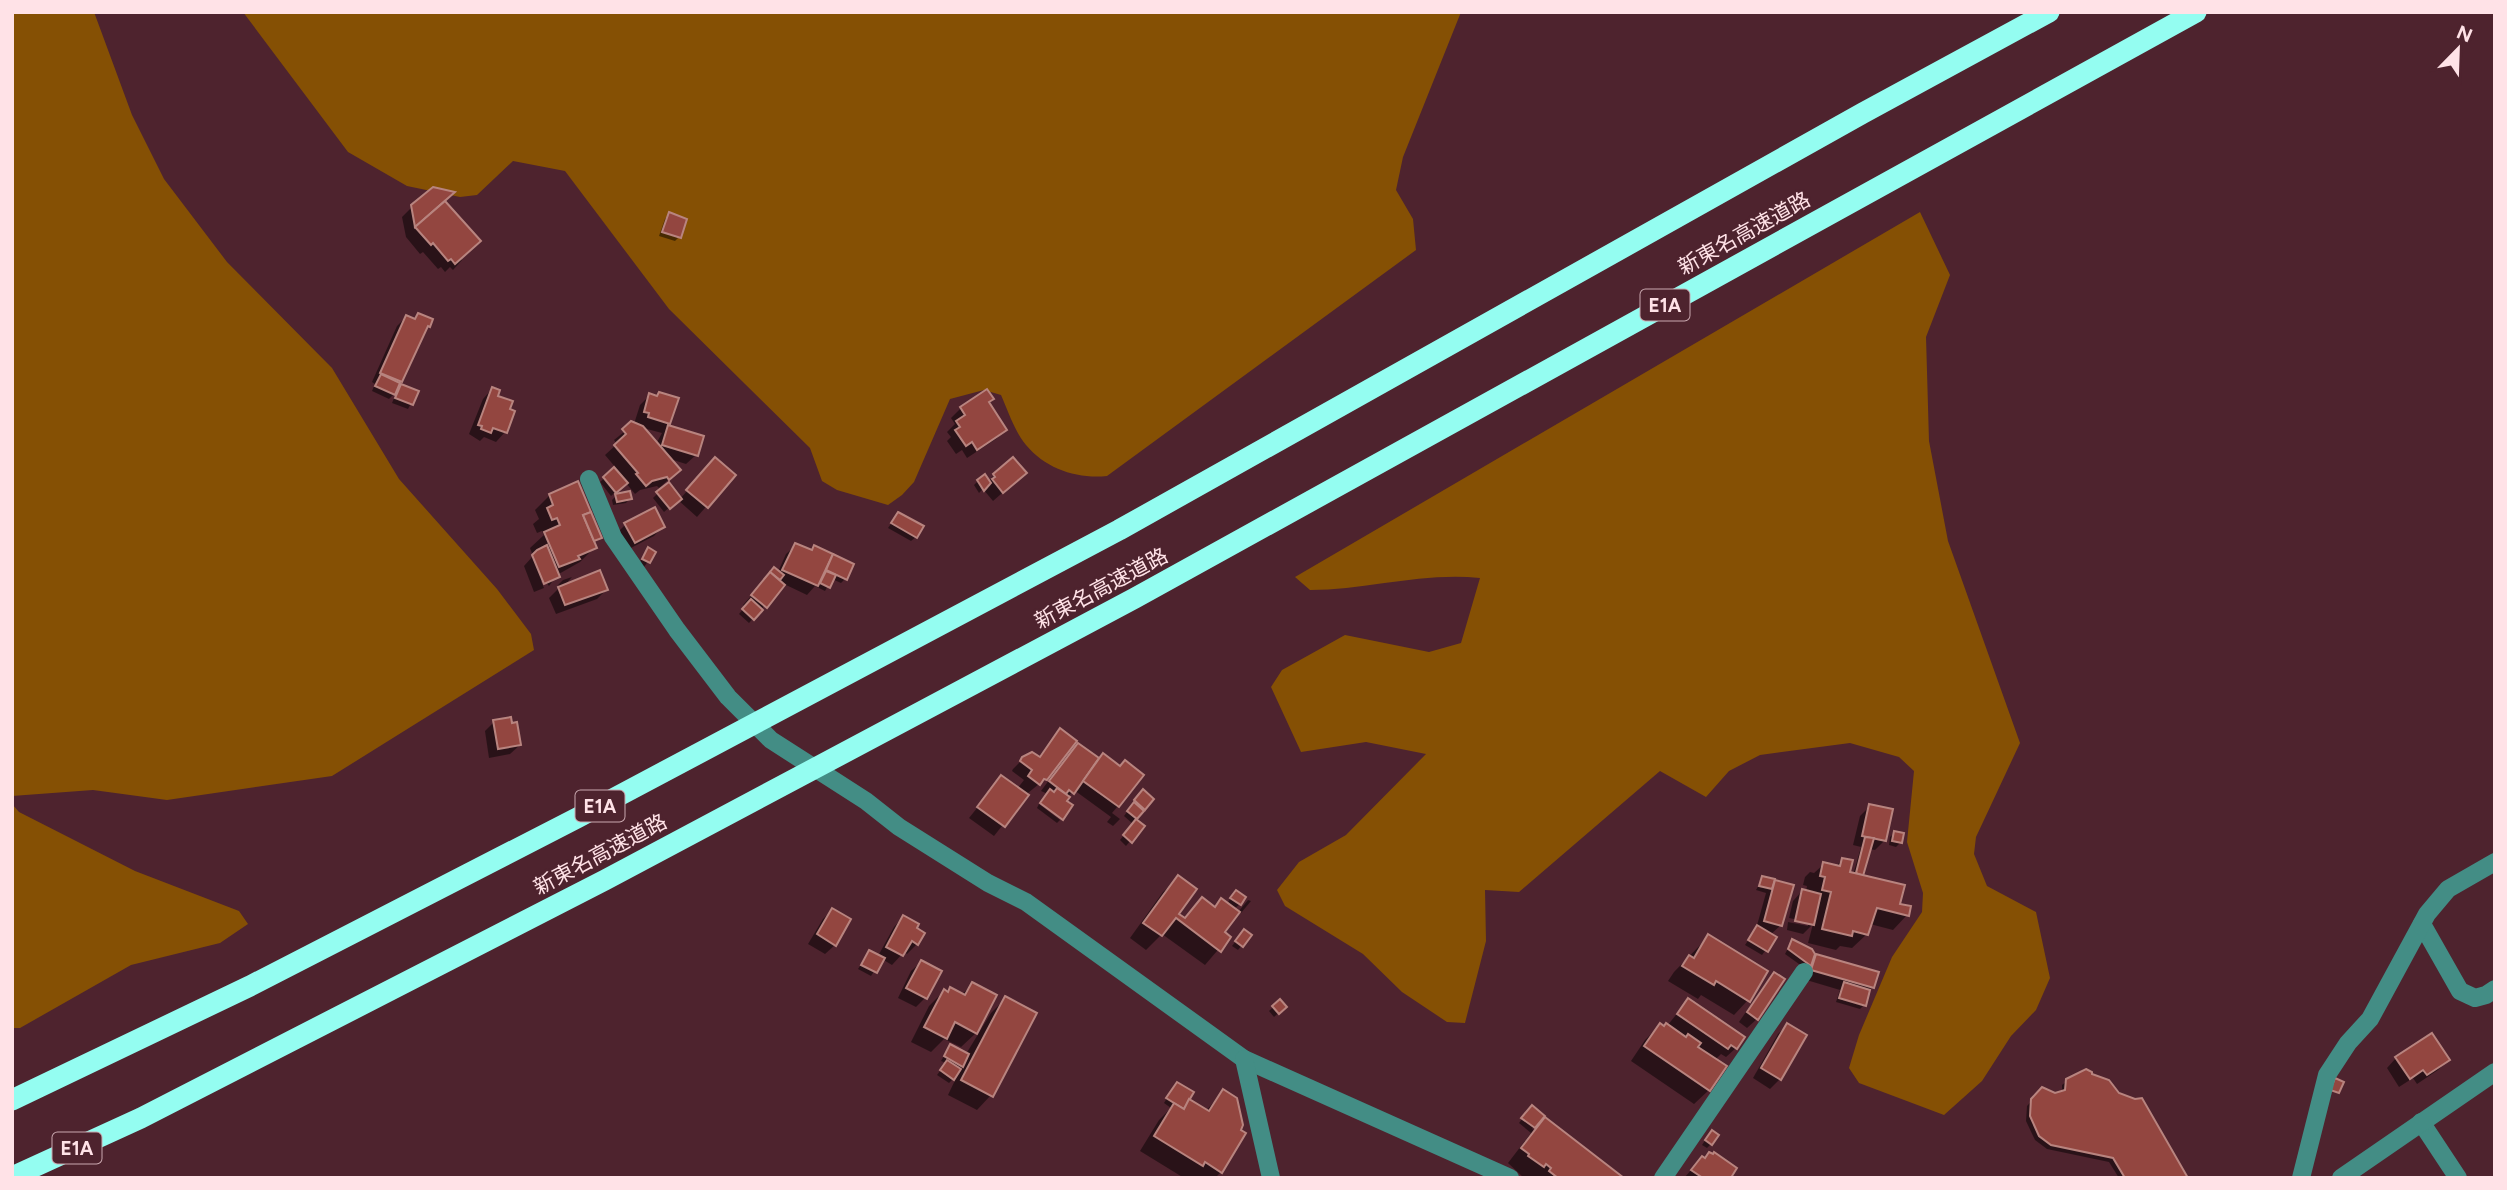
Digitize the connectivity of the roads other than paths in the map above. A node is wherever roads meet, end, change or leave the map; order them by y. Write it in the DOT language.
graph roads {
  1 [pos="2049,12"];
  2 [pos="2196,12"];
  3 [pos="589,479"];
  4 [pos="2495,862"];
  5 [pos="2422,924"];
  6 [pos="1804,972"];
  7 [pos="2495,989"];
  8 [pos="1244,1059"];
  9 [pos="2495,1072"];
  10 [pos="12,1100"];
  11 [pos="2421,1122"];
  12 [pos="12,1177"];
  13 [pos="1271,1178"];
  14 [pos="1510,1178"];
  15 [pos="1663,1178"];
  16 [pos="2301,1178"];
  17 [pos="2341,1178"];
  18 [pos="2458,1178"];
  1 -- 10 [label="highway, 新東名高速道路 / E1A"];
  2 -- 12 [label="highway, 新東名高速道路 / E1A"];
  3 -- 8 [label="street"];
  4 -- 5 [label="street"];
  5 -- 7 [label="street"];
  5 -- 16 [label="street"];
  6 -- 15 [label="street"];
  8 -- 13 [label="street"];
  8 -- 14 [label="street"];
  9 -- 11 [label="street"];
  11 -- 17 [label="street"];
  11 -- 18 [label="street"];
}
